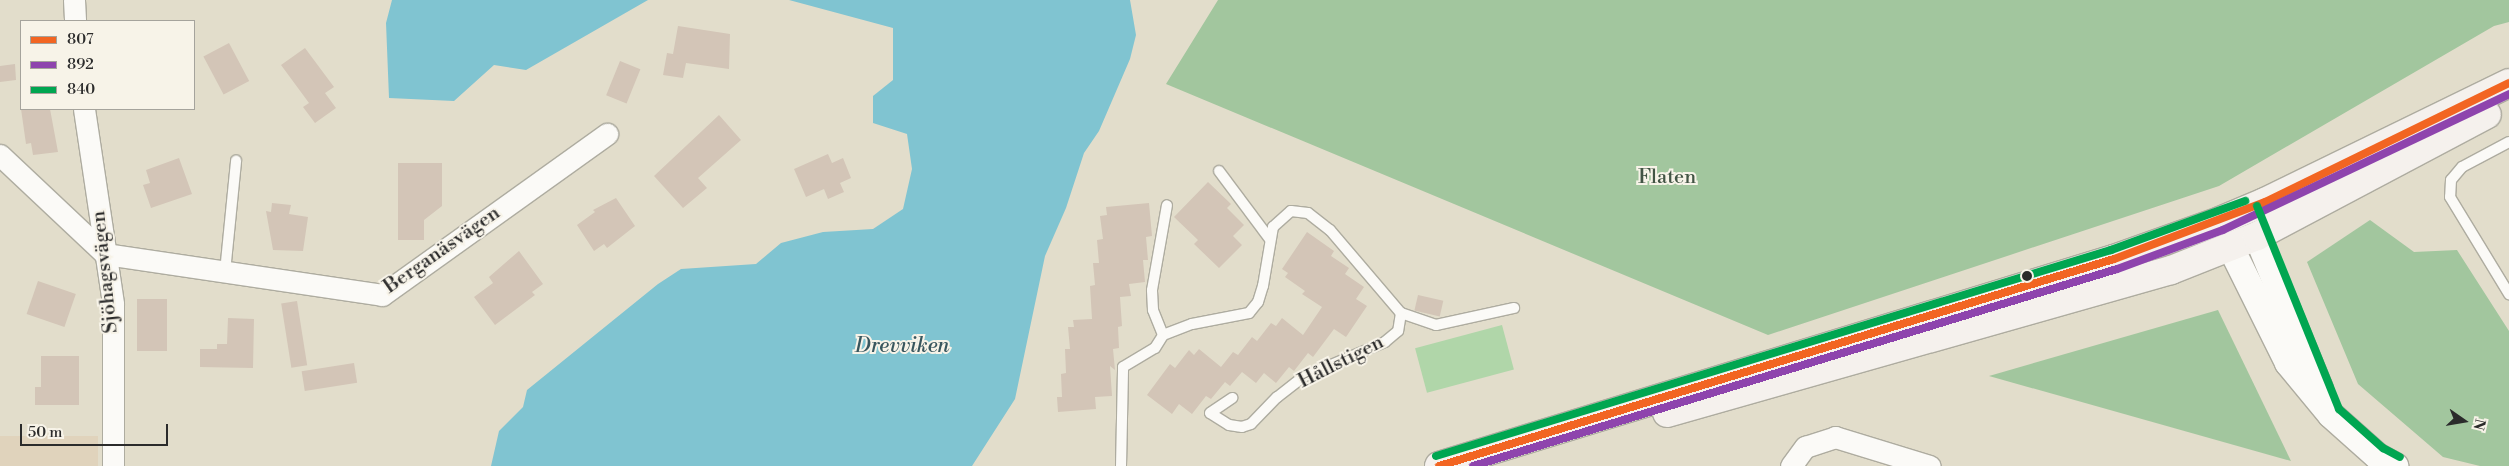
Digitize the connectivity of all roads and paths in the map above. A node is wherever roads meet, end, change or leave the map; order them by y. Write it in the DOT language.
graph roads {
  1 [pos="74,0"];
  2 [pos="75,20"];
  3 [pos="2509,83"];
  4 [pos="2509,103"];
  5 [pos="84,110"];
  6 [pos="607,134"];
  7 [pos="2509,142"];
  8 [pos="0,155"];
  9 [pos="236,161"];
  10 [pos="1219,171"];
  11 [pos="1167,205"];
  12 [pos="2248,210"];
  13 [pos="2220,221"];
  14 [pos="2257,236"];
  15 [pos="1269,238"];
  16 [pos="2230,246"];
  17 [pos="105,254"];
  18 [pos="225,272"];
  19 [pos="2509,294"];
  20 [pos="1514,308"];
  21 [pos="1401,313"];
  22 [pos="1163,336"];
  23 [pos="1232,398"];
  24 [pos="2331,415"];
  25 [pos="113,466"];
  26 [pos="1121,466"];
  27 [pos="1439,466"];
  28 [pos="1488,466"];
  29 [pos="1790,466"];
  30 [pos="1930,466"];
  31 [pos="2395,466"];
  1 -- 2 [label="street"];
  3 -- 12 [label="main road"];
  4 -- 14 [label="main road"];
  5 -- 17 [label="street, Sjöhagsvägen"];
  6 -- 18 [label="street, Berganäsvägen"];
  7 -- 19 [label="lane"];
  8 -- 17 [label="street"];
  9 -- 18 [label="lane"];
  10 -- 15 [label="lane"];
  11 -- 22 [label="lane"];
  12 -- 13 [label="main road"];
  12 -- 14 [label="main road"];
  13 -- 16 [label="main road"];
  13 -- 27 [label="main road"];
  14 -- 16 [label="main road"];
  14 -- 24 [label="street"];
  15 -- 21 [label="lane"];
  15 -- 22 [label="lane"];
  16 -- 24 [label="street"];
  16 -- 28 [label="main road"];
  17 -- 18 [label="street, Berganäsvägen"];
  17 -- 25 [label="street, Sjöhagsvägen"];
  20 -- 21 [label="lane"];
  21 -- 23 [label="lane, Hållstigen"];
  22 -- 26 [label="lane"];
  24 -- 31 [label="street"];
  29 -- 30 [label="street"];
}
